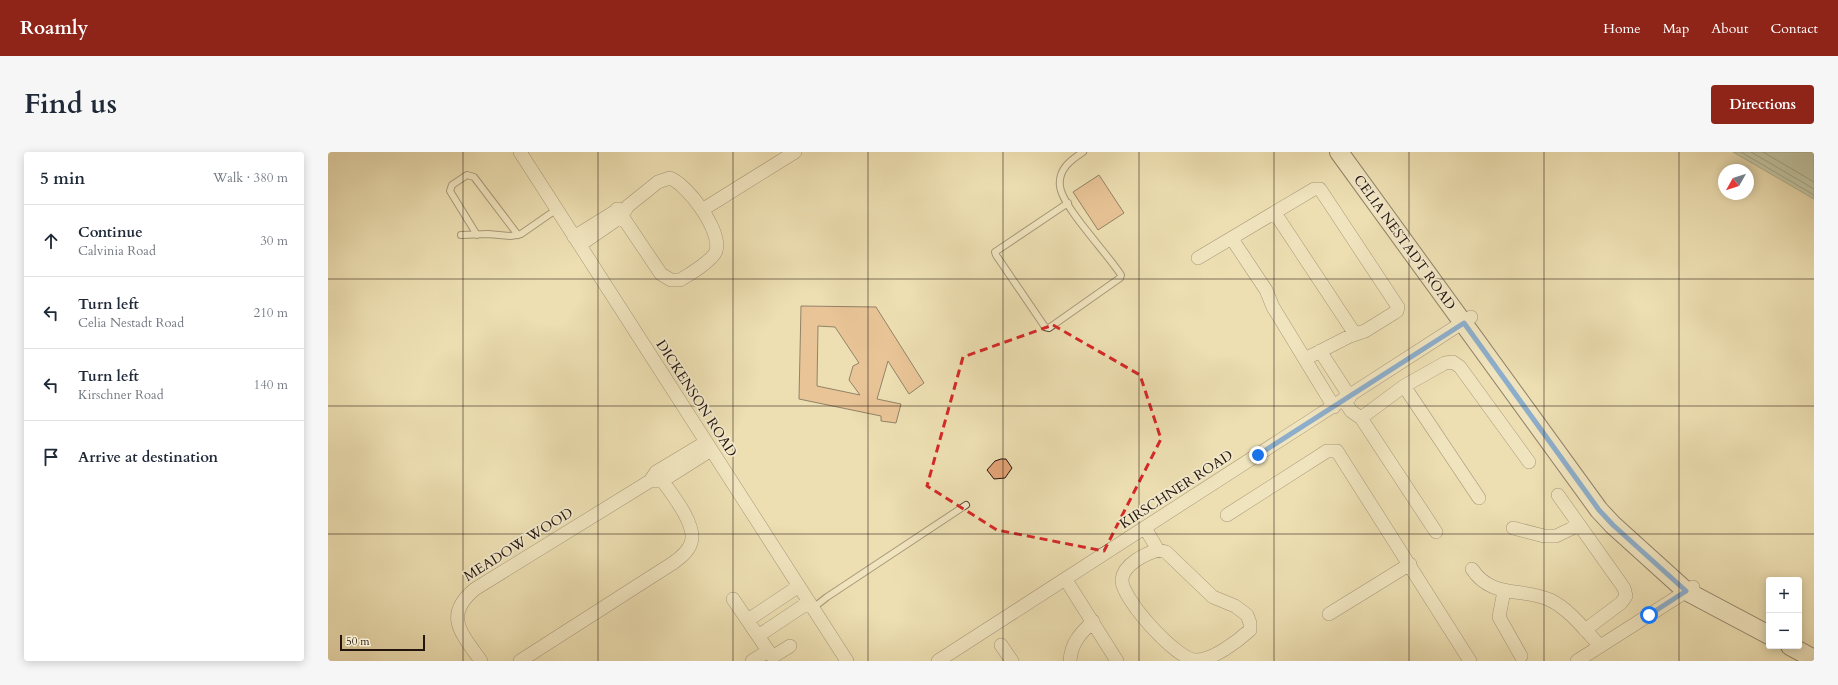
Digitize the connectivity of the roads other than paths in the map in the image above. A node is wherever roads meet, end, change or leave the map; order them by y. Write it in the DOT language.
graph roads {
  1 [pos="520,152"];
  2 [pos="795,152"];
  3 [pos="1083,152"];
  4 [pos="1339,152"];
  5 [pos="1349,152"];
  6 [pos="1068,203"];
  7 [pos="557,209"];
  8 [pos="623,210"];
  9 [pos="702,210"];
  10 [pos="1275,213"];
  11 [pos="477,234"];
  12 [pos="461,235"];
  13 [pos="518,235"];
  14 [pos="1232,239"];
  15 [pos="577,241"];
  16 [pos="1198,258"];
  17 [pos="1468,320"];
  18 [pos="1355,334"];
  19 [pos="1320,351"];
  20 [pos="1305,359"];
  21 [pos="1404,386"];
  22 [pos="1343,401"];
  23 [pos="1361,418"];
  24 [pos="708,446"];
  25 [pos="1529,462"];
  26 [pos="656,478"];
  27 [pos="1558,495"];
  28 [pos="1479,498"];
  29 [pos="966,505"];
  30 [pos="1227,515"];
  31 [pos="1579,525"];
  32 [pos="1145,528"];
  33 [pos="1513,528"];
  34 [pos="1436,532"];
  35 [pos="1158,550"];
  36 [pos="1410,564"];
  37 [pos="1472,569"];
  38 [pos="1066,580"];
  39 [pos="798,586"];
  40 [pos="1690,589"];
  41 [pos="1504,591"];
  42 [pos="733,599"];
  43 [pos="811,605"];
  44 [pos="1329,614"];
  45 [pos="748,620"];
  46 [pos="1093,622"];
  47 [pos="1766,625"];
  48 [pos="1585,630"];
  49 [pos="1766,633"];
  50 [pos="758,636"];
  51 [pos="1802,643"];
  52 [pos="1001,645"];
  53 [pos="790,646"];
  54 [pos="1600,646"];
  55 [pos="1796,649"];
  56 [pos="1814,649"];
  57 [pos="768,651"];
  58 [pos="1521,656"];
  59 [pos="1814,659"];
  60 [pos="481,661"];
  61 [pos="520,661"];
  62 [pos="752,661"];
  63 [pos="847,661"];
  64 [pos="938,661"];
  65 [pos="1012,661"];
  66 [pos="1070,661"];
  67 [pos="1117,661"];
  68 [pos="1470,661"];
  69 [pos="1577,661"];
  1 -- 7 [label="street, DICKENSON ROAD"];
  2 -- 9 [label="street"];
  3 -- 6 [label="lane"];
  4 -- 17 [label="street, CELIA NESTADT ROAD"];
  5 -- 17 [label="street, CELIA NESTADT ROAD"];
  6 -- 6 [label="lane"];
  7 -- 13 [label="lane"];
  7 -- 15 [label="street, DICKENSON ROAD"];
  8 -- 9 [label="street"];
  8 -- 9 [label="street"];
  8 -- 15 [label="street"];
  10 -- 14 [label="street"];
  10 -- 18 [label="street"];
  10 -- 18 [label="street"];
  11 -- 12 [label="lane"];
  11 -- 13 [label="lane"];
  11 -- 13 [label="lane"];
  14 -- 16 [label="street"];
  14 -- 20 [label="street"];
  15 -- 24 [label="street, DICKENSON ROAD"];
  17 -- 22 [label="street, KIRSCHNER ROAD"];
  17 -- 40 [label="street, CELIA NESTADT ROAD"];
  18 -- 19 [label="street"];
  19 -- 20 [label="street"];
  19 -- 22 [label="street"];
  20 -- 22 [label="street"];
  21 -- 23 [label="street"];
  21 -- 25 [label="street"];
  21 -- 28 [label="street"];
  22 -- 23 [label="street"];
  22 -- 32 [label="street, KIRSCHNER ROAD"];
  23 -- 34 [label="street"];
  24 -- 26 [label="street, MEADOW WOOD"];
  24 -- 39 [label="street, DICKENSON ROAD"];
  26 -- 60 [label="street, MEADOW WOOD"];
  26 -- 61 [label="street"];
  27 -- 31 [label="street"];
  29 -- 43 [label="lane"];
  30 -- 36 [label="street"];
  31 -- 33 [label="street"];
  31 -- 48 [label="street"];
  32 -- 35 [label="street"];
  32 -- 38 [label="street, KIRSCHNER ROAD"];
  35 -- 35 [label="street"];
  36 -- 44 [label="street"];
  36 -- 68 [label="street"];
  37 -- 41 [label="street"];
  38 -- 46 [label="street"];
  38 -- 64 [label="street, KIRSCHNER ROAD"];
  39 -- 43 [label="street, DICKENSON ROAD"];
  39 -- 45 [label="street"];
  40 -- 47 [label="street, CELIA NESTADT ROAD"];
  40 -- 49 [label="street, CELIA NESTADT ROAD"];
  40 -- 54 [label="street"];
  41 -- 48 [label="street"];
  41 -- 58 [label="street"];
  42 -- 45 [label="street"];
  43 -- 50 [label="street"];
  43 -- 63 [label="street, DICKENSON ROAD"];
  45 -- 50 [label="street"];
  46 -- 66 [label="street"];
  46 -- 67 [label="street"];
  48 -- 54 [label="street"];
  50 -- 57 [label="street"];
  51 -- 56 [label="street"];
  52 -- 65 [label="street"];
  53 -- 57 [label="street"];
  54 -- 69 [label="street"];
  55 -- 59 [label="street"];
  57 -- 62 [label="street"];
}
